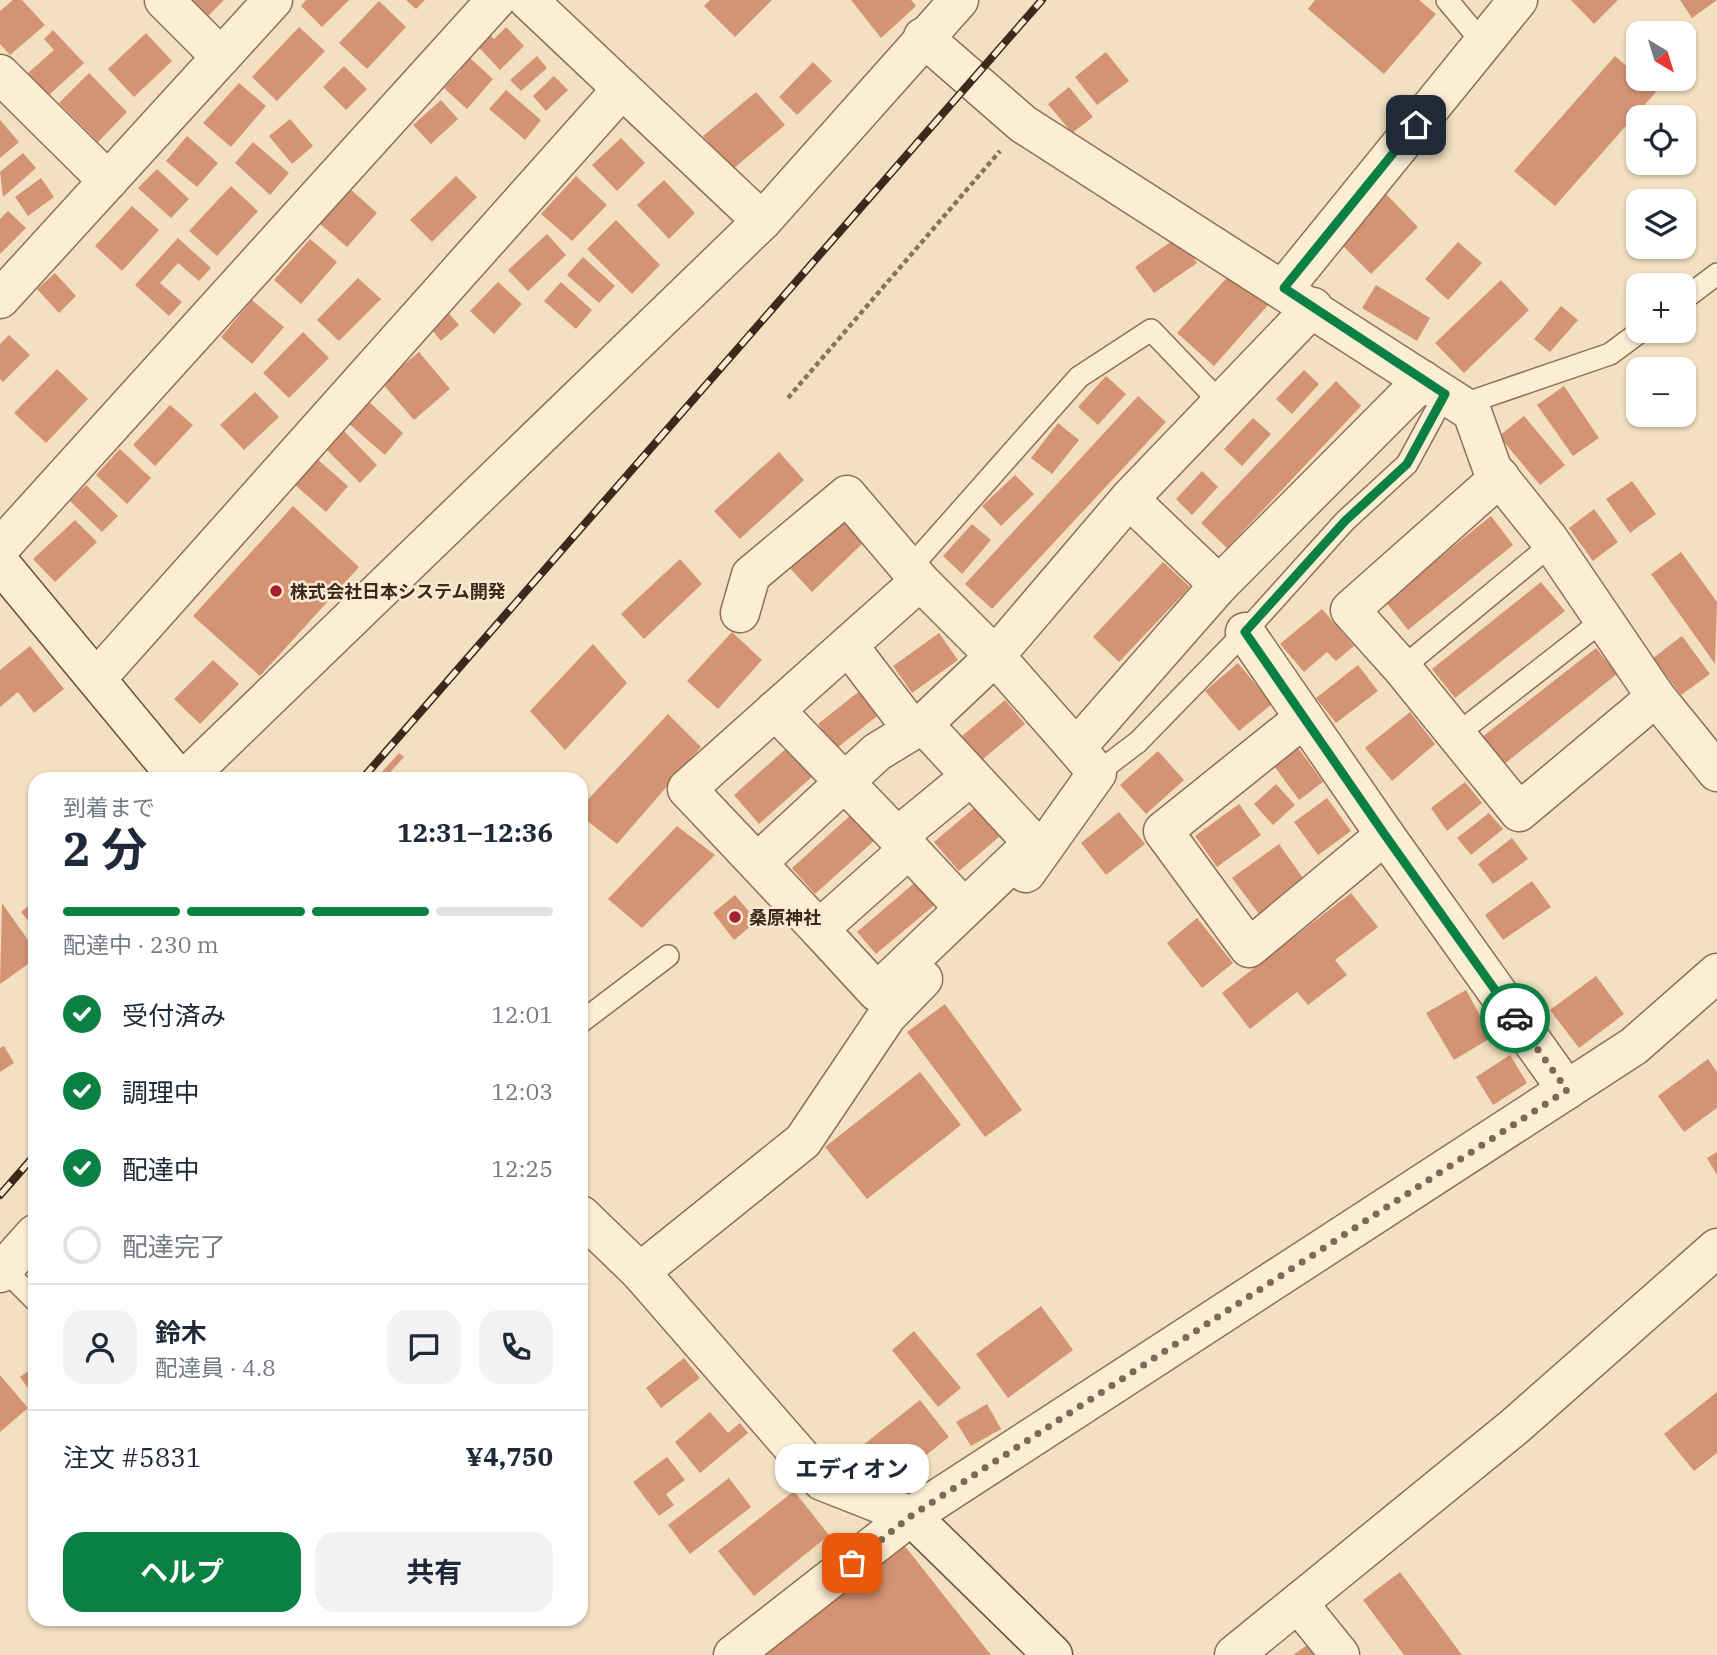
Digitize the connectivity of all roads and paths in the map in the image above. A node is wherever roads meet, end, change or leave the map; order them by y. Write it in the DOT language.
graph roads {
  1 [pos="164,0"];
  2 [pos="273,0"];
  3 [pos="496,0"];
  4 [pos="528,0"];
  5 [pos="1447,0"];
  6 [pos="1518,0"];
  7 [pos="941,13"];
  8 [pos="1483,43"];
  9 [pos="221,57"];
  10 [pos="0,74"];
  11 [pos="622,89"];
  12 [pos="1023,124"];
  13 [pos="108,181"];
  14 [pos="762,221"];
  15 [pos="1717,274"];
  16 [pos="1696,290"];
  17 [pos="1298,298"];
  18 [pos="0,299"];
  19 [pos="1626,342"];
  20 [pos="1443,393"];
  21 [pos="788,398"];
  22 [pos="1221,403"];
  23 [pos="1500,477"];
  24 [pos="1129,499"];
  25 [pos="1552,544"];
  26 [pos="0,548"];
  27 [pos="0,563"];
  28 [pos="914,575"];
  29 [pos="1219,585"];
  30 [pos="740,613"];
  31 [pos="1602,621"];
  32 [pos="1245,632"];
  33 [pos="848,645"];
  34 [pos="995,656"];
  35 [pos="1402,668"];
  36 [pos="97,678"];
  37 [pos="1656,697"];
  38 [pos="775,710"];
  39 [pos="1304,718"];
  40 [pos="918,727"];
  41 [pos="1456,735"];
  42 [pos="1087,761"];
  43 [pos="173,772"];
  44 [pos="192,772"];
  45 [pos="1717,772"];
  46 [pos="971,776"];
  47 [pos="843,783"];
  48 [pos="1385,835"];
  49 [pos="903,843"];
  50 [pos="757,863"];
  51 [pos="963,907"];
  52 [pos="819,929"];
  53 [pos="668,956"];
  54 [pos="1717,973"];
  55 [pos="588,1017"];
  56 [pos="1567,1090"];
  57 [pos="588,1222"];
  58 [pos="28,1242"];
  59 [pos="1717,1248"];
  60 [pos="2,1271"];
  61 [pos="640,1272"];
  62 [pos="28,1294"];
  63 [pos="911,1516"];
  64 [pos="1298,1602"];
  65 [pos="733,1655"];
  66 [pos="1053,1655"];
  67 [pos="1234,1655"];
  68 [pos="1339,1655"];
  1 -- 9 [label="street"];
  2 -- 9 [label="street"];
  3 -- 26 [label="street"];
  4 -- 11 [label="street"];
  5 -- 8 [label="lane"];
  6 -- 8 [label="street"];
  7 -- 12 [label="street"];
  7 -- 14 [label="street"];
  8 -- 17 [label="street"];
  9 -- 13 [label="street"];
  10 -- 13 [label="street"];
  11 -- 14 [label="street"];
  11 -- 36 [label="street"];
  12 -- 17 [label="street"];
  12 -- 21 [label="path"];
  13 -- 18 [label="street"];
  14 -- 44 [label="street"];
  15 -- 16 [label="lane"];
  17 -- 20 [label="street"];
  17 -- 22 [label="street"];
  19 -- 20 [label="lane"];
  20 -- 23 [label="street"];
  20 -- 29 [label="street"];
  20 -- 32 [label="lane"];
  22 -- 24 [label="street"];
  22 -- 28 [label="lane"];
  23 -- 25 [label="street"];
  23 -- 35 [label="street"];
  24 -- 29 [label="street"];
  24 -- 34 [label="street"];
  25 -- 31 [label="street"];
  25 -- 35 [label="lane"];
  27 -- 36 [label="street"];
  28 -- 30 [label="street"];
  28 -- 33 [label="street"];
  28 -- 34 [label="street"];
  29 -- 42 [label="street"];
  31 -- 37 [label="street"];
  31 -- 41 [label="lane"];
  32 -- 39 [label="street"];
  32 -- 42 [label="lane"];
  33 -- 38 [label="street"];
  33 -- 40 [label="street"];
  34 -- 40 [label="street"];
  34 -- 42 [label="street"];
  35 -- 41 [label="street"];
  36 -- 43 [label="street"];
  37 -- 41 [label="street"];
  37 -- 45 [label="street"];
  38 -- 47 [label="street"];
  38 -- 50 [label="street"];
  39 -- 48 [label="street"];
  39 -- 48 [label="street"];
  40 -- 46 [label="street"];
  40 -- 47 [label="street"];
  42 -- 61 [label="street"];
  46 -- 49 [label="street"];
  46 -- 51 [label="street"];
  47 -- 49 [label="street"];
  47 -- 50 [label="street"];
  48 -- 56 [label="street"];
  49 -- 51 [label="street"];
  49 -- 52 [label="street"];
  50 -- 52 [label="street"];
  51 -- 52 [label="street"];
  53 -- 55 [label="lane"];
  54 -- 56 [label="street"];
  56 -- 63 [label="street"];
  57 -- 61 [label="street"];
  58 -- 60 [label="street"];
  59 -- 64 [label="street"];
  60 -- 62 [label="lane"];
  61 -- 63 [label="street"];
  63 -- 65 [label="street"];
  63 -- 66 [label="street"];
  64 -- 67 [label="street"];
  64 -- 68 [label="street"];
}
